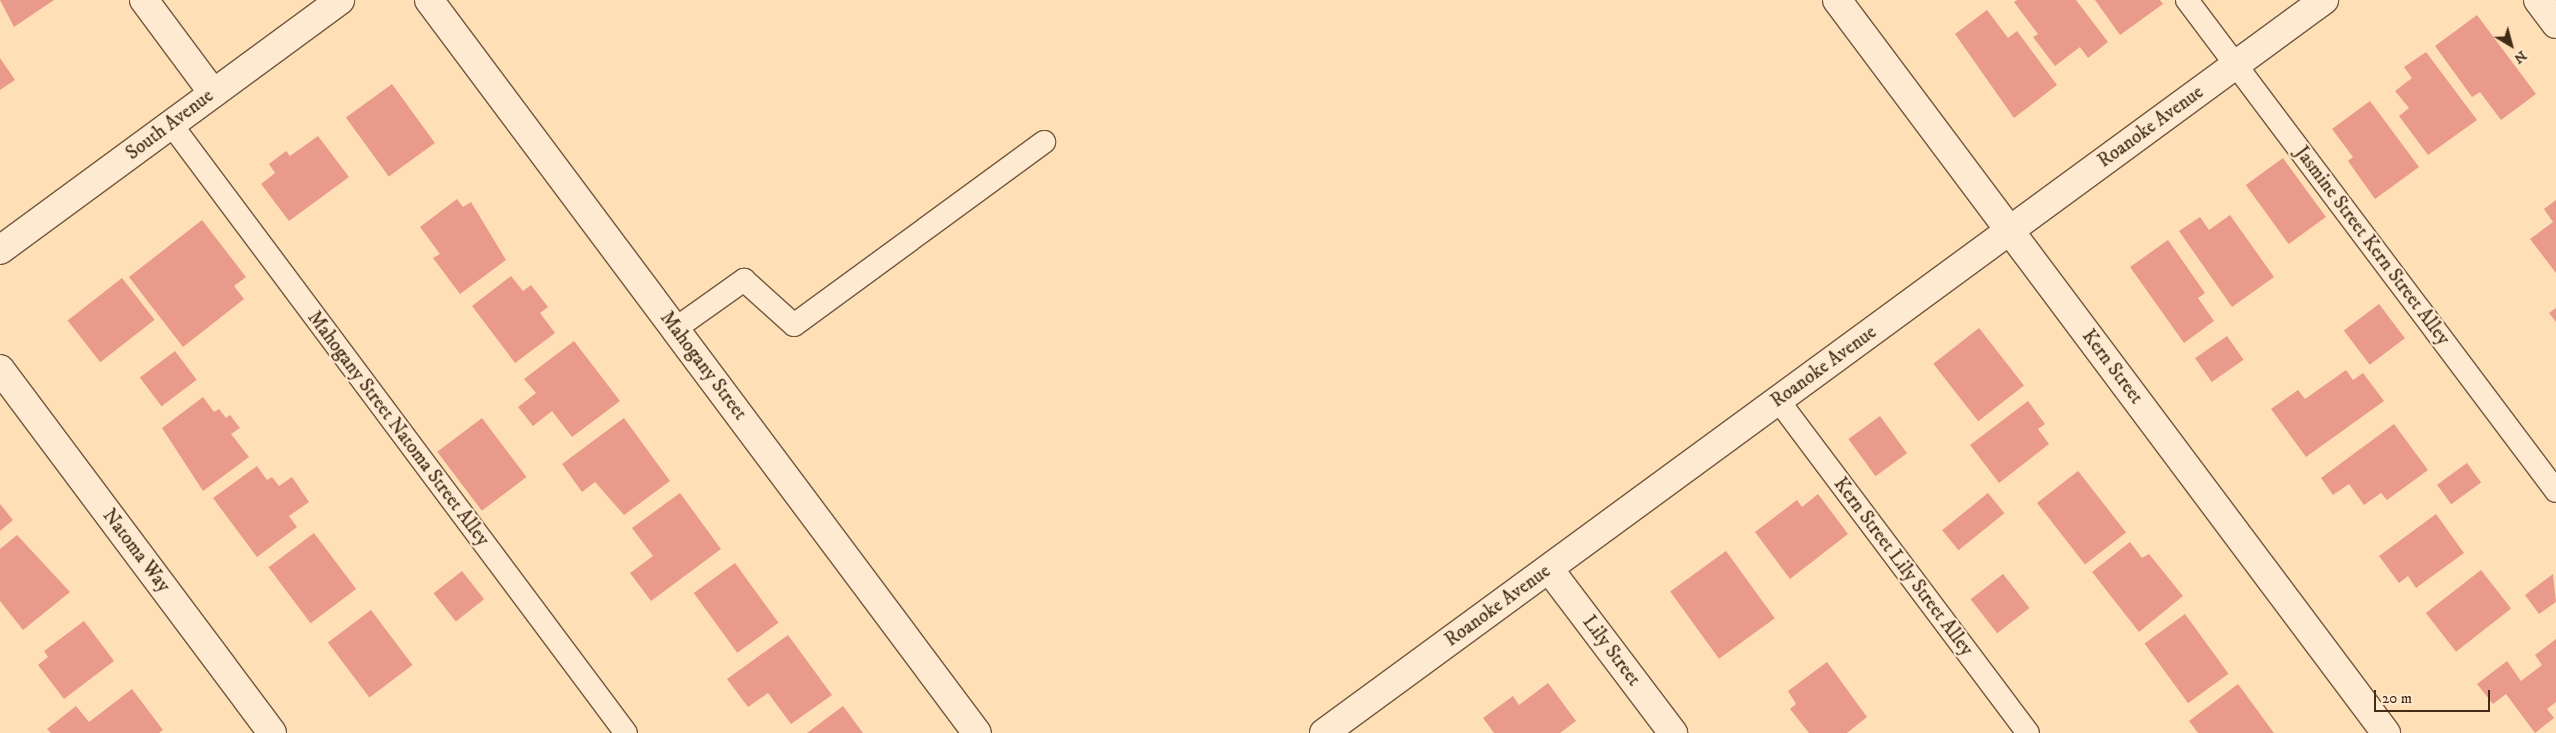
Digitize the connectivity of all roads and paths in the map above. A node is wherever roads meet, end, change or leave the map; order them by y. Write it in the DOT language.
graph roads {
  1 [pos="144,0"];
  2 [pos="340,0"];
  3 [pos="429,0"];
  4 [pos="1837,0"];
  5 [pos="2187,0"];
  6 [pos="2324,0"];
  7 [pos="2538,0"];
  8 [pos="2556,24"];
  9 [pos="2236,65"];
  10 [pos="212,93"];
  11 [pos="171,124"];
  12 [pos="1044,142"];
  13 [pos="2010,230"];
  14 [pos="0,250"];
  15 [pos="674,328"];
  16 [pos="0,369"];
  17 [pos="1778,400"];
  18 [pos="2556,491"];
  19 [pos="1549,569"];
  20 [pos="272,733"];
  21 [pos="626,733"];
  22 [pos="977,733"];
  23 [pos="1324,733"];
  24 [pos="1673,733"];
  25 [pos="2028,733"];
  26 [pos="2386,733"];
  1 -- 10 [label="street"];
  2 -- 10 [label="street, South Avenue"];
  3 -- 15 [label="street, Mahogany Street"];
  4 -- 13 [label="street, Kern Street"];
  5 -- 9 [label="lane, Jasmine Street Kern Street Alley"];
  6 -- 9 [label="street, Roanoke Avenue"];
  7 -- 8 [label="street"];
  9 -- 13 [label="street, Roanoke Avenue"];
  9 -- 18 [label="lane, Jasmine Street Kern Street Alley"];
  10 -- 11 [label="street, South Avenue"];
  11 -- 14 [label="street, South Avenue"];
  11 -- 21 [label="lane, Mahogany Street Natoma Street Alley"];
  12 -- 15 [label="lane"];
  13 -- 17 [label="street, Roanoke Avenue"];
  13 -- 26 [label="street, Kern Street"];
  15 -- 22 [label="street, Mahogany Street"];
  16 -- 20 [label="street, Natoma Way"];
  17 -- 19 [label="street, Roanoke Avenue"];
  17 -- 25 [label="lane, Kern Street Lily Street Alley"];
  19 -- 23 [label="street, Roanoke Avenue"];
  19 -- 24 [label="street, Lily Street"];
}
